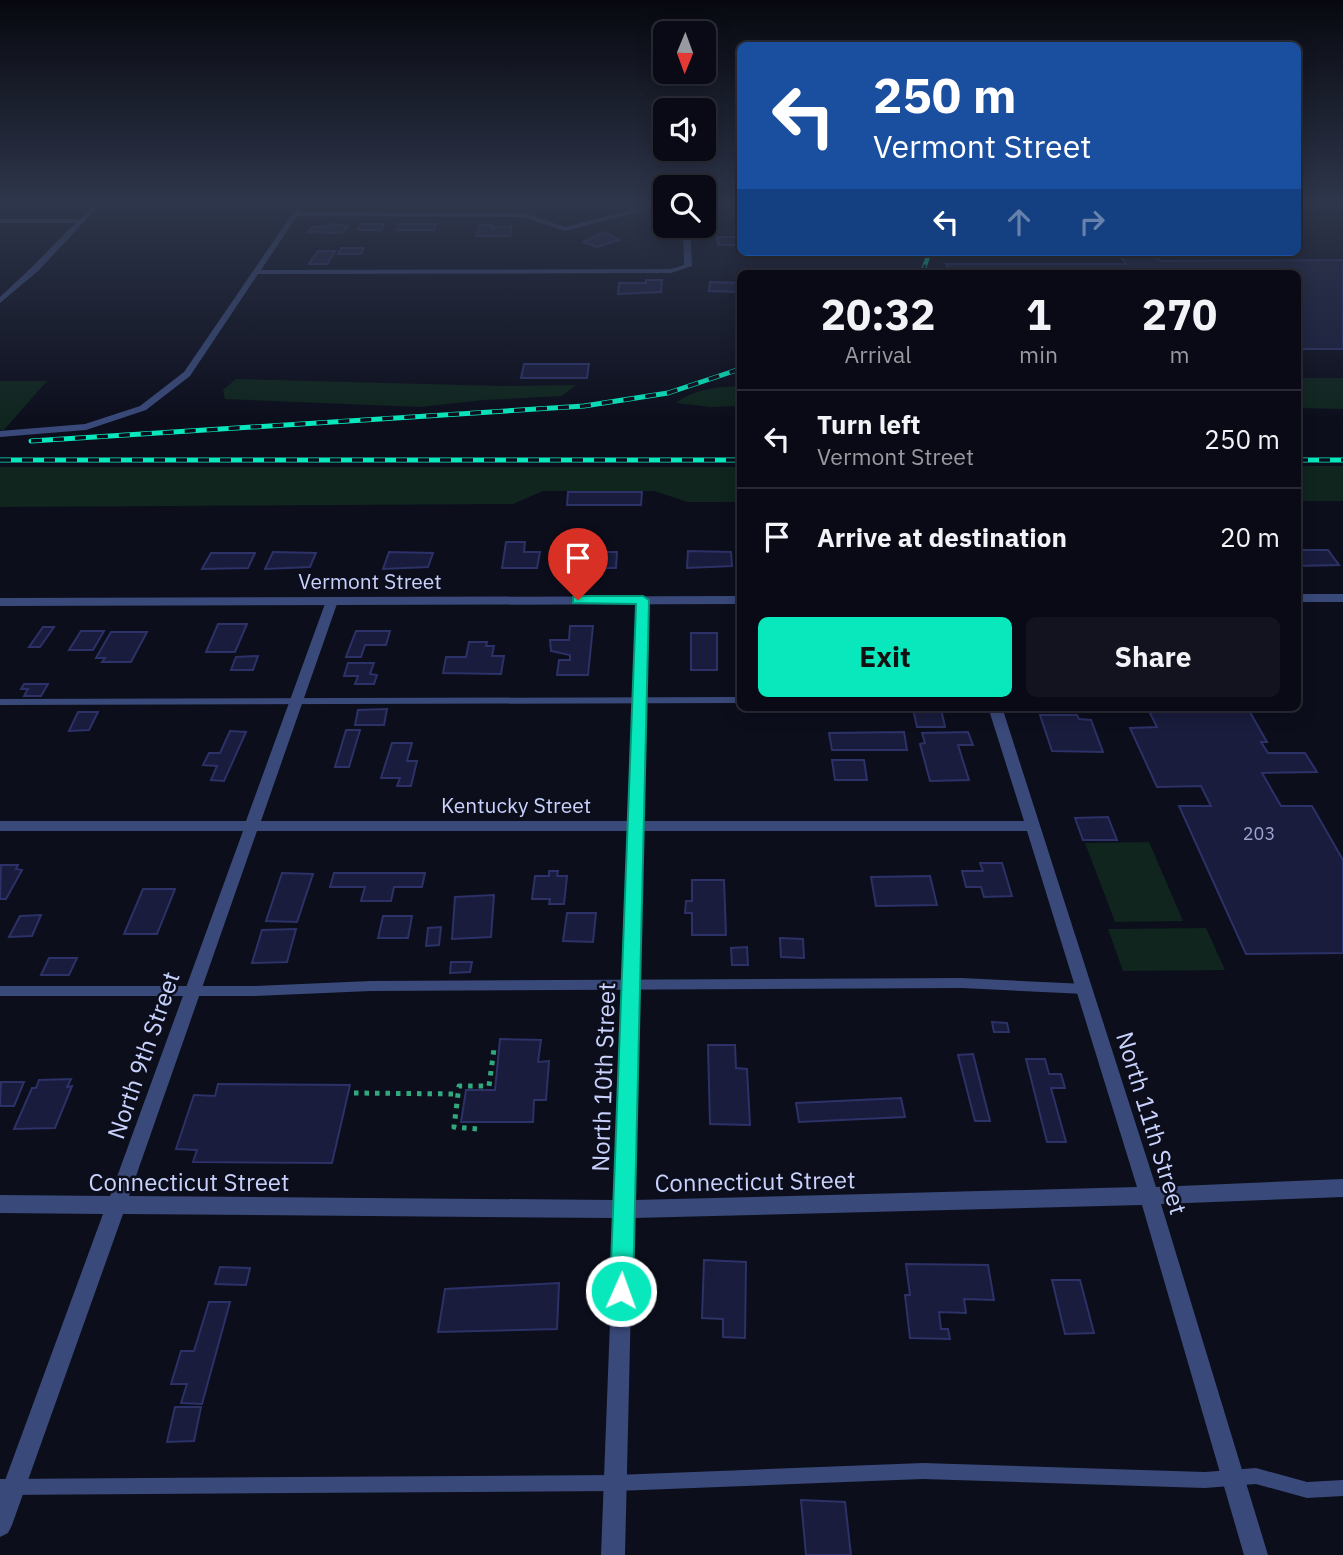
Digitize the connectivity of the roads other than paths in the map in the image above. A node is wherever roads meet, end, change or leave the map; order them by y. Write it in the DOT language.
graph roads {
  1 [pos="25,277"];
  2 [pos="253,277"];
  3 [pos="0,301"];
  4 [pos="0,434"];
  5 [pos="1301,598"];
  6 [pos="1343,598"];
  7 [pos="643,600"];
  8 [pos="737,600"];
  9 [pos="332,601"];
  10 [pos="1,604"];
  11 [pos="737,700"];
  12 [pos="639,701"];
  13 [pos="0,702"];
  14 [pos="296,702"];
  15 [pos="996,711"];
  16 [pos="0,826"];
  17 [pos="250,826"];
  18 [pos="1033,826"];
  19 [pos="636,827"];
  20 [pos="631,985"];
  21 [pos="1085,989"];
  22 [pos="0,990"];
  23 [pos="191,990"];
  24 [pos="1343,1188"];
  25 [pos="1149,1196"];
  26 [pos="0,1204"];
  27 [pos="118,1206"];
  28 [pos="624,1209"];
  29 [pos="1232,1478"];
  30 [pos="616,1483"];
  31 [pos="7,1487"];
  32 [pos="1343,1488"];
  33 [pos="0,1525"];
  34 [pos="613,1555"];
  35 [pos="1256,1555"];
  1 -- 3 [label="street"];
  2 -- 4 [label="street"];
  5 -- 6 [label="street"];
  7 -- 8 [label="street, Vermont Street"];
  7 -- 9 [label="street, Vermont Street"];
  7 -- 12 [label="street, North 10th Street"];
  9 -- 10 [label="street, Vermont Street"];
  9 -- 14 [label="street, North 9th Street"];
  11 -- 12 [label="lane"];
  12 -- 14 [label="lane"];
  12 -- 19 [label="street, North 10th Street"];
  13 -- 14 [label="lane"];
  14 -- 17 [label="street, North 9th Street"];
  15 -- 18 [label="street, North 11th Street"];
  16 -- 17 [label="street, Kentucky Street"];
  17 -- 19 [label="street, Kentucky Street"];
  17 -- 23 [label="street, North 9th Street"];
  18 -- 19 [label="street, Kentucky Street"];
  18 -- 21 [label="street, North 11th Street"];
  19 -- 20 [label="street, North 10th Street"];
  20 -- 21 [label="lane"];
  20 -- 23 [label="lane"];
  20 -- 28 [label="street, North 10th Street"];
  21 -- 25 [label="street, North 11th Street"];
  22 -- 23 [label="lane"];
  23 -- 27 [label="street, North 9th Street"];
  24 -- 25 [label="street, Connecticut Street"];
  25 -- 28 [label="street, Connecticut Street"];
  25 -- 29 [label="street, North 11th Street"];
  26 -- 27 [label="street, Connecticut Street"];
  27 -- 28 [label="street, Connecticut Street"];
  27 -- 31 [label="street, North 9th Street"];
  28 -- 30 [label="street, North 10th Street"];
  29 -- 30 [label="lane"];
  29 -- 32 [label="lane"];
  29 -- 35 [label="street, North 11th Street"];
  30 -- 31 [label="lane"];
  30 -- 34 [label="street, North 10th Street"];
  31 -- 33 [label="street, North 9th Street"];
}
